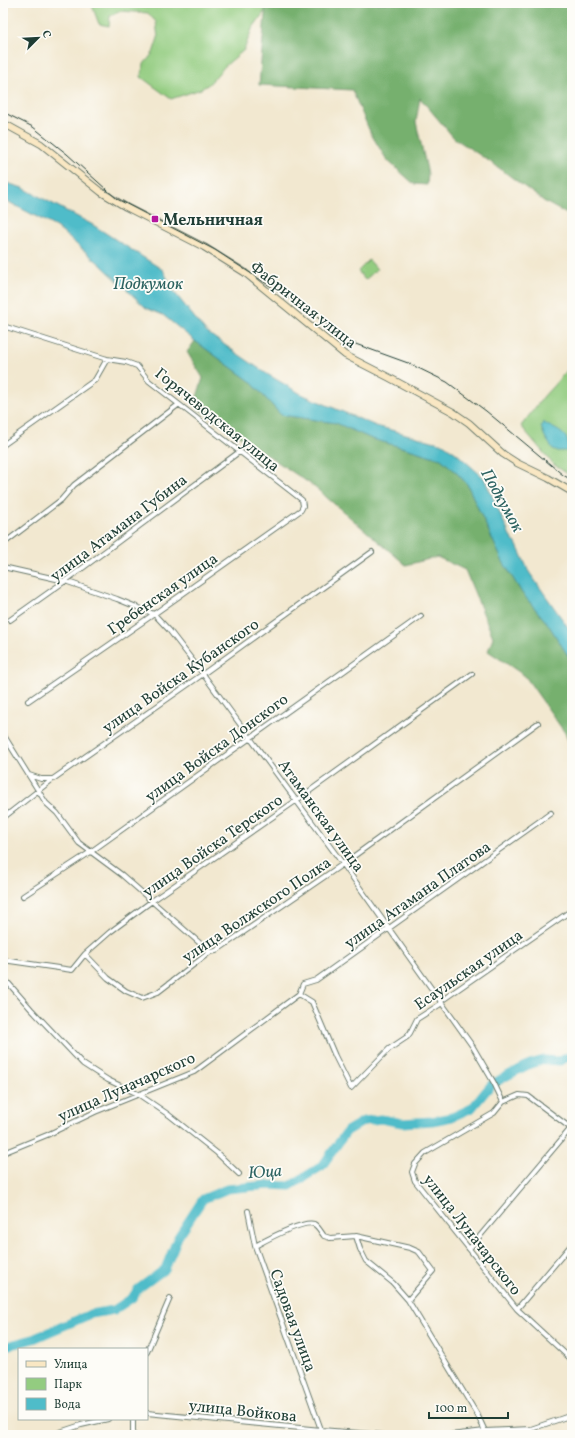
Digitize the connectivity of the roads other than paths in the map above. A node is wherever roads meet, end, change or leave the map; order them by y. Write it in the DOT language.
graph roads {
  1 [pos="3,123"];
  2 [pos="3,326"];
  3 [pos="107,359"];
  4 [pos="178,405"];
  5 [pos="3,445"];
  6 [pos="239,452"];
  7 [pos="572,492"];
  8 [pos="302,500"];
  9 [pos="3,544"];
  10 [pos="372,552"];
  11 [pos="3,567"];
  12 [pos="65,581"];
  13 [pos="154,614"];
  14 [pos="421,616"];
  15 [pos="10,620"];
  16 [pos="203,674"];
  17 [pos="472,674"];
  18 [pos="28,701"];
  19 [pos="538,723"];
  20 [pos="3,734"];
  21 [pos="250,738"];
  22 [pos="29,775"];
  23 [pos="53,779"];
  24 [pos="38,791"];
  25 [pos="297,800"];
  26 [pos="551,813"];
  27 [pos="3,818"];
  28 [pos="91,852"];
  29 [pos="343,864"];
  30 [pos="23,896"];
  31 [pos="152,901"];
  32 [pos="572,910"];
  33 [pos="389,928"];
  34 [pos="210,952"];
  35 [pos="85,954"];
  36 [pos="3,960"];
  37 [pos="3,977"];
  38 [pos="299,994"];
  39 [pos="441,1001"];
  40 [pos="138,1094"];
  41 [pos="503,1102"];
  42 [pos="572,1128"];
  43 [pos="3,1153"];
  44 [pos="238,1174"];
  45 [pos="248,1211"];
  46 [pos="356,1236"];
  47 [pos="572,1244"];
  48 [pos="255,1246"];
  49 [pos="469,1249"];
  50 [pos="170,1298"];
  51 [pos="408,1300"];
  52 [pos="517,1309"];
  53 [pos="148,1350"];
  54 [pos="572,1360"];
  55 [pos="148,1413"];
  56 [pos="572,1415"];
  57 [pos="104,1420"];
  58 [pos="133,1420"];
  59 [pos="531,1429"];
  60 [pos="485,1431"];
  61 [pos="322,1433"];
  62 [pos="51,1435"];
  63 [pos="133,1435"];
  64 [pos="384,1435"];
  65 [pos="450,1435"];
  66 [pos="533,1435"];
  1 -- 7 [label="main road, Фабричная улица"];
  2 -- 3 [label="street, Горячеводская улица"];
  3 -- 4 [label="street, Горячеводская улица"];
  3 -- 5 [label="street"];
  4 -- 6 [label="street, Горячеводская улица"];
  4 -- 9 [label="street"];
  6 -- 8 [label="street, Горячеводская улица"];
  6 -- 12 [label="street, улица Атамана Губина"];
  8 -- 13 [label="street, Гребенская улица"];
  10 -- 16 [label="street, улица Войска Кубанского"];
  11 -- 12 [label="street, Атаманская улица"];
  12 -- 13 [label="street, Атаманская улица"];
  12 -- 15 [label="street, улица Атамана Губина"];
  13 -- 16 [label="street, Атаманская улица"];
  13 -- 18 [label="street, Гребенская улица"];
  14 -- 21 [label="street, улица Войска Донского"];
  16 -- 21 [label="street, Атаманская улица"];
  16 -- 23 [label="street, улица Войска Кубанского"];
  17 -- 25 [label="street, улица Войска Терского"];
  19 -- 29 [label="street, улица Волжского Полка"];
  20 -- 22 [label="street"];
  21 -- 25 [label="street, Атаманская улица"];
  21 -- 28 [label="street, улица Войска Донского"];
  22 -- 23 [label="street"];
  22 -- 24 [label="street"];
  23 -- 24 [label="street, улица Войска Кубанского"];
  24 -- 27 [label="street, улица Войска Кубанского"];
  24 -- 28 [label="street"];
  25 -- 29 [label="street, Атаманская улица"];
  25 -- 31 [label="street, улица Войска Терского"];
  26 -- 33 [label="street, улица Атамана Платова"];
  28 -- 30 [label="street, улица Войска Донского"];
  28 -- 31 [label="street"];
  29 -- 33 [label="street, Атаманская улица"];
  29 -- 34 [label="street, улица Волжского Полка"];
  31 -- 34 [label="street"];
  31 -- 35 [label="street, улица Войска Терского"];
  32 -- 39 [label="street, Есаульская улица"];
  33 -- 38 [label="street, улица Атамана Платова"];
  33 -- 39 [label="street, Атаманская улица"];
  34 -- 35 [label="street, улица Волжского Полка"];
  35 -- 36 [label="street"];
  37 -- 40 [label="street"];
  38 -- 39 [label="street, Есаульская улица"];
  38 -- 40 [label="street, улица Луначарского"];
  39 -- 41 [label="street, Атаманская улица"];
  40 -- 43 [label="street, улица Луначарского"];
  40 -- 44 [label="street"];
  41 -- 42 [label="street"];
  41 -- 49 [label="street, улица Луначарского"];
  42 -- 49 [label="street"];
  45 -- 48 [label="street, Садовая улица"];
  46 -- 48 [label="street"];
  46 -- 51 [label="street"];
  46 -- 51 [label="street"];
  47 -- 52 [label="street"];
  48 -- 61 [label="street, Садовая улица"];
  49 -- 52 [label="street, улица Луначарского"];
  50 -- 53 [label="street"];
  51 -- 60 [label="street"];
  52 -- 54 [label="street, улица Луначарского"];
  55 -- 61 [label="street, улица Войкова"];
  56 -- 59 [label="street"];
  57 -- 62 [label="street"];
  58 -- 63 [label="street"];
  59 -- 60 [label="street"];
  59 -- 66 [label="street"];
  60 -- 65 [label="street"];
  61 -- 64 [label="street, улица Войкова"];
}
